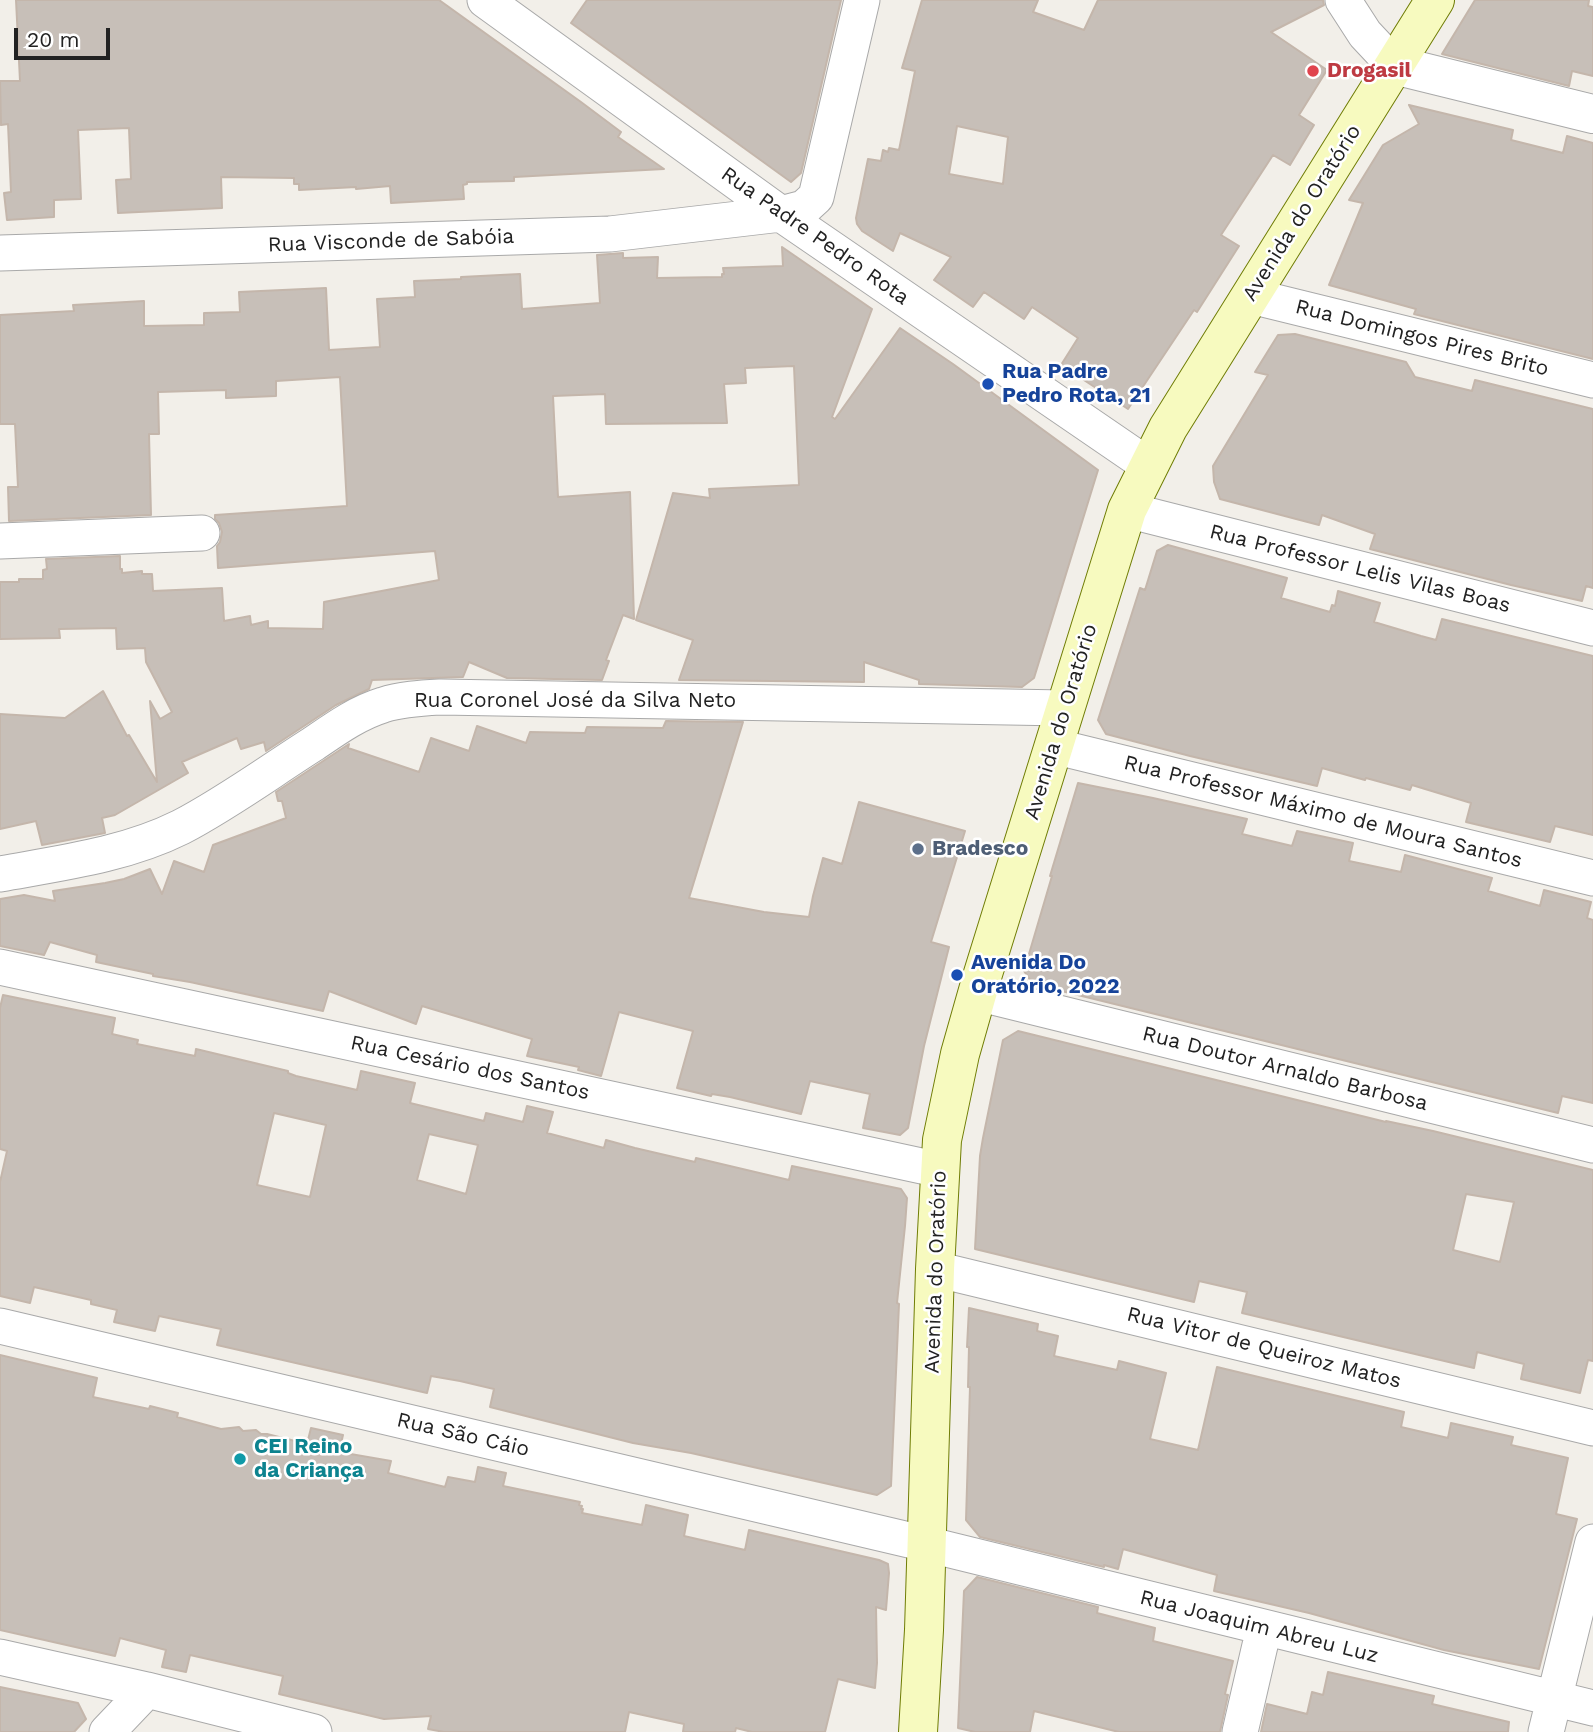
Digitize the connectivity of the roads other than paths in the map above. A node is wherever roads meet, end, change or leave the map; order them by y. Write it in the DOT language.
graph roads {
  1 [pos="485,0"];
  2 [pos="862,0"];
  3 [pos="1343,0"];
  4 [pos="1434,0"];
  5 [pos="1394,65"];
  6 [pos="1593,114"];
  7 [pos="781,214"];
  8 [pos="0,253"];
  9 [pos="1251,296"];
  10 [pos="1593,380"];
  11 [pos="1149,466"];
  12 [pos="1127,510"];
  13 [pos="202,533"];
  14 [pos="0,541"];
  15 [pos="1593,628"];
  16 [pos="1065,708"];
  17 [pos="1053,746"];
  18 [pos="0,874"];
  19 [pos="1593,878"];
  20 [pos="0,967"];
  21 [pos="977,993"];
  22 [pos="1593,1145"];
  23 [pos="940,1170"];
  24 [pos="935,1269"];
  25 [pos="0,1326"];
  26 [pos="1593,1428"];
  27 [pos="1593,1542"];
  28 [pos="926,1544"];
  29 [pos="1264,1628"];
  30 [pos="0,1657"];
  31 [pos="147,1690"];
  32 [pos="1593,1708"];
  33 [pos="1550,1716"];
  34 [pos="107,1732"];
  35 [pos="314,1732"];
  36 [pos="918,1732"];
  37 [pos="1240,1732"];
  1 -- 7 [label="street, Rua Padre Pedro Rota"];
  2 -- 7 [label="street, Rua Visconde de Sabóia"];
  3 -- 5 [label="street"];
  4 -- 5 [label="main road, Avenida do Oratório"];
  5 -- 6 [label="street"];
  5 -- 9 [label="main road, Avenida do Oratório"];
  7 -- 8 [label="street, Rua Visconde de Sabóia"];
  7 -- 11 [label="street, Rua Padre Pedro Rota"];
  9 -- 10 [label="street, Rua Domingos Pires Brito"];
  9 -- 11 [label="main road, Avenida do Oratório"];
  11 -- 12 [label="main road, Avenida do Oratório"];
  12 -- 15 [label="street, Rua Professor Lelis Vilas Boas"];
  12 -- 16 [label="main road, Avenida do Oratório"];
  13 -- 14 [label="street"];
  16 -- 17 [label="main road, Avenida do Oratório"];
  16 -- 18 [label="street, Rua Coronel José da Silva Neto"];
  17 -- 19 [label="street, Rua Professor Máximo de Moura Santos"];
  17 -- 21 [label="main road, Avenida do Oratório"];
  20 -- 23 [label="street, Rua Cesário dos Santos"];
  21 -- 22 [label="street, Rua Doutor Arnaldo Barbosa"];
  21 -- 23 [label="main road, Avenida do Oratório"];
  23 -- 24 [label="main road, Avenida do Oratório"];
  24 -- 26 [label="street, Rua Vitor de Queiroz Matos"];
  24 -- 28 [label="main road, Avenida do Oratório"];
  25 -- 28 [label="street, Rua São Cáio"];
  27 -- 33 [label="street"];
  28 -- 29 [label="street, Rua Joaquim Abreu Luz"];
  28 -- 36 [label="main road, Avenida do Oratório"];
  29 -- 33 [label="street, Rua Joaquim Abreu Luz"];
  29 -- 37 [label="street"];
  30 -- 31 [label="street"];
  31 -- 34 [label="street"];
  31 -- 35 [label="street"];
  32 -- 33 [label="street, Rua Joaquim Abreu Luz"];
}
